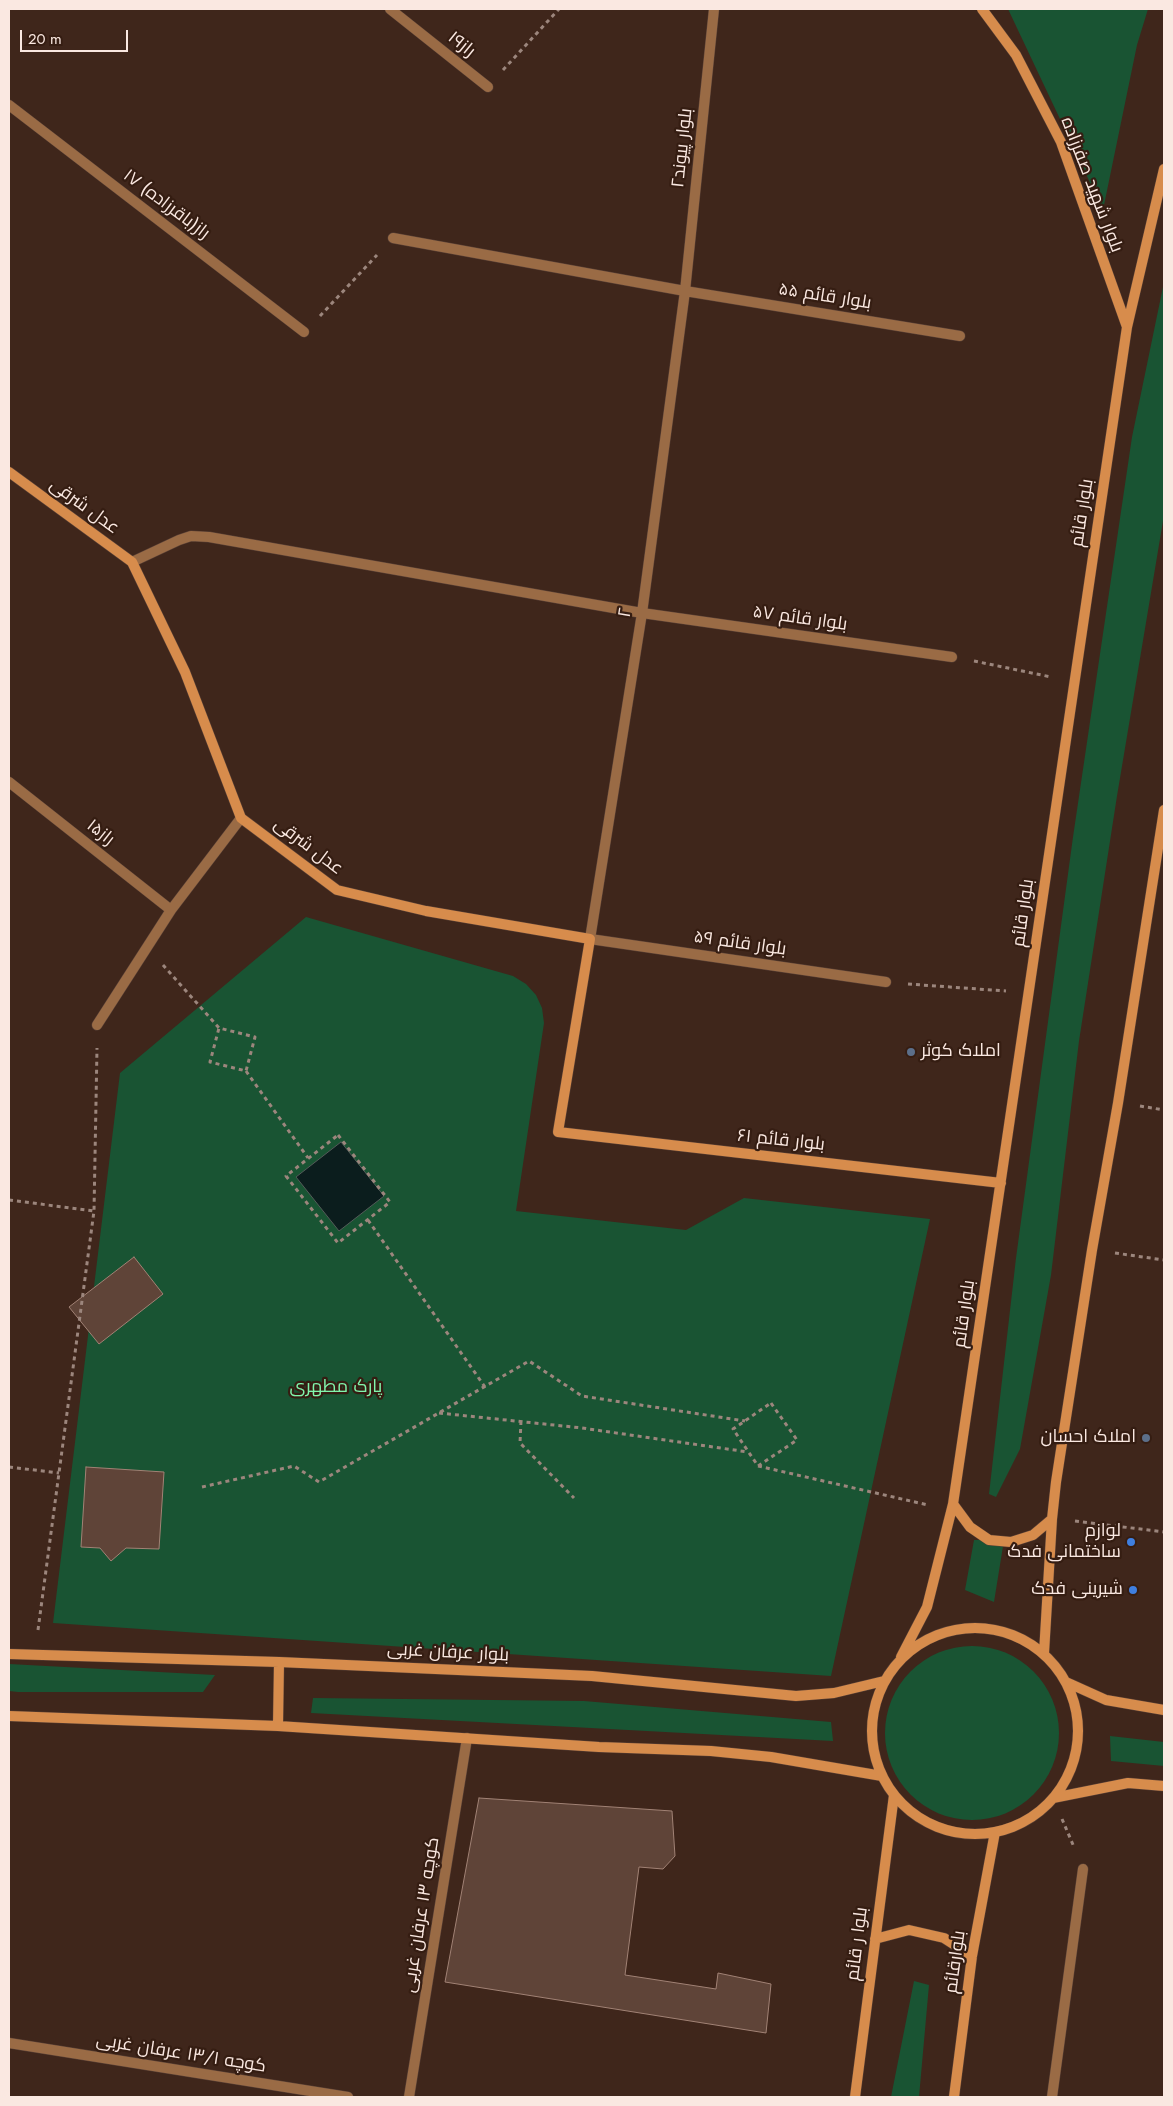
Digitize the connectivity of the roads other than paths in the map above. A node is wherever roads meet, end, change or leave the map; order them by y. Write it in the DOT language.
graph roads {
  1 [pos="390,9"];
  2 [pos="714,9"];
  3 [pos="982,9"];
  4 [pos="488,87"];
  5 [pos="9,105"];
  6 [pos="1164,168"];
  7 [pos="394,238"];
  8 [pos="685,291"];
  9 [pos="1127,327"];
  10 [pos="304,332"];
  11 [pos="960,336"];
  12 [pos="9,472"];
  13 [pos="132,562"];
  14 [pos="642,613"];
  15 [pos="952,657"];
  16 [pos="9,782"];
  17 [pos="1164,810"];
  18 [pos="242,818"];
  19 [pos="171,910"];
  20 [pos="590,939"];
  21 [pos="886,982"];
  22 [pos="97,1025"];
  23 [pos="1001,1183"];
  24 [pos="952,1507"];
  25 [pos="1052,1519"];
  26 [pos="1044,1653"];
  27 [pos="9,1654"];
  28 [pos="901,1658"];
  29 [pos="279,1662"];
  30 [pos="884,1681"];
  31 [pos="1066,1682"];
  32 [pos="1164,1710"];
  33 [pos="9,1716"];
  34 [pos="278,1726"];
  35 [pos="467,1738"];
  36 [pos="882,1776"];
  37 [pos="1164,1786"];
  38 [pos="894,1795"];
  39 [pos="1053,1798"];
  40 [pos="995,1832"];
  41 [pos="1084,1869"];
  42 [pos="875,1939"];
  43 [pos="972,1956"];
  44 [pos="9,2043"];
  45 [pos="348,2097"];
  46 [pos="408,2097"];
  47 [pos="855,2097"];
  48 [pos="954,2097"];
  49 [pos="1052,2097"];
  1 -- 4 [label="street, راز۱۹"];
  2 -- 8 [label="street, بلوار پیوند۲"];
  3 -- 9 [label="street, بلوار شهید صفرزاده"];
  5 -- 10 [label="street, ۱۷ راز(باقرزاده)"];
  6 -- 9 [label="street, بلوار قائم"];
  7 -- 8 [label="street, بلوار قائم ۵۵"];
  8 -- 11 [label="street, بلوار قائم ۵۵"];
  8 -- 14 [label="street, ۲"];
  9 -- 23 [label="street, بلوار قائم"];
  12 -- 13 [label="street, عدل شرقی"];
  13 -- 14 [label="street, بلوار قائم ۵۷"];
  13 -- 18 [label="street, عدل شرقی"];
  14 -- 15 [label="street, بلوار قائم ۵۷"];
  14 -- 20 [label="street, ۲"];
  16 -- 19 [label="street, راز۱۵"];
  17 -- 25 [label="street"];
  18 -- 19 [label="street"];
  18 -- 20 [label="street, عدل شرقی"];
  19 -- 22 [label="street"];
  20 -- 21 [label="street, بلوار قائم ۵۹"];
  20 -- 23 [label="street, بلوار قائم ۶۱"];
  23 -- 24 [label="street, بلوار قائم"];
  24 -- 25 [label="street"];
  24 -- 28 [label="street, بلوار قائم"];
  25 -- 26 [label="street"];
  26 -- 28 [label="street"];
  26 -- 31 [label="street"];
  27 -- 29 [label="street, بلوار عرفان غربی"];
  28 -- 30 [label="street"];
  29 -- 30 [label="street, بلوار عرفان غربی"];
  29 -- 34 [label="street"];
  30 -- 36 [label="street"];
  31 -- 32 [label="street"];
  31 -- 39 [label="street"];
  33 -- 34 [label="street"];
  34 -- 35 [label="street"];
  35 -- 36 [label="street"];
  35 -- 46 [label="street, کوچه ۱۳ عرفان غربی"];
  36 -- 38 [label="street"];
  37 -- 39 [label="street"];
  38 -- 40 [label="street"];
  38 -- 42 [label="street, بلوا ر قائم"];
  39 -- 40 [label="street"];
  40 -- 43 [label="street, بلوارقائم"];
  41 -- 49 [label="street"];
  42 -- 43 [label="street"];
  42 -- 47 [label="street, بلوا ر قائم"];
  43 -- 48 [label="street, بلوارقائم"];
  44 -- 45 [label="street, کوچه ۱۳/۱ عرفان غربی"];
}
